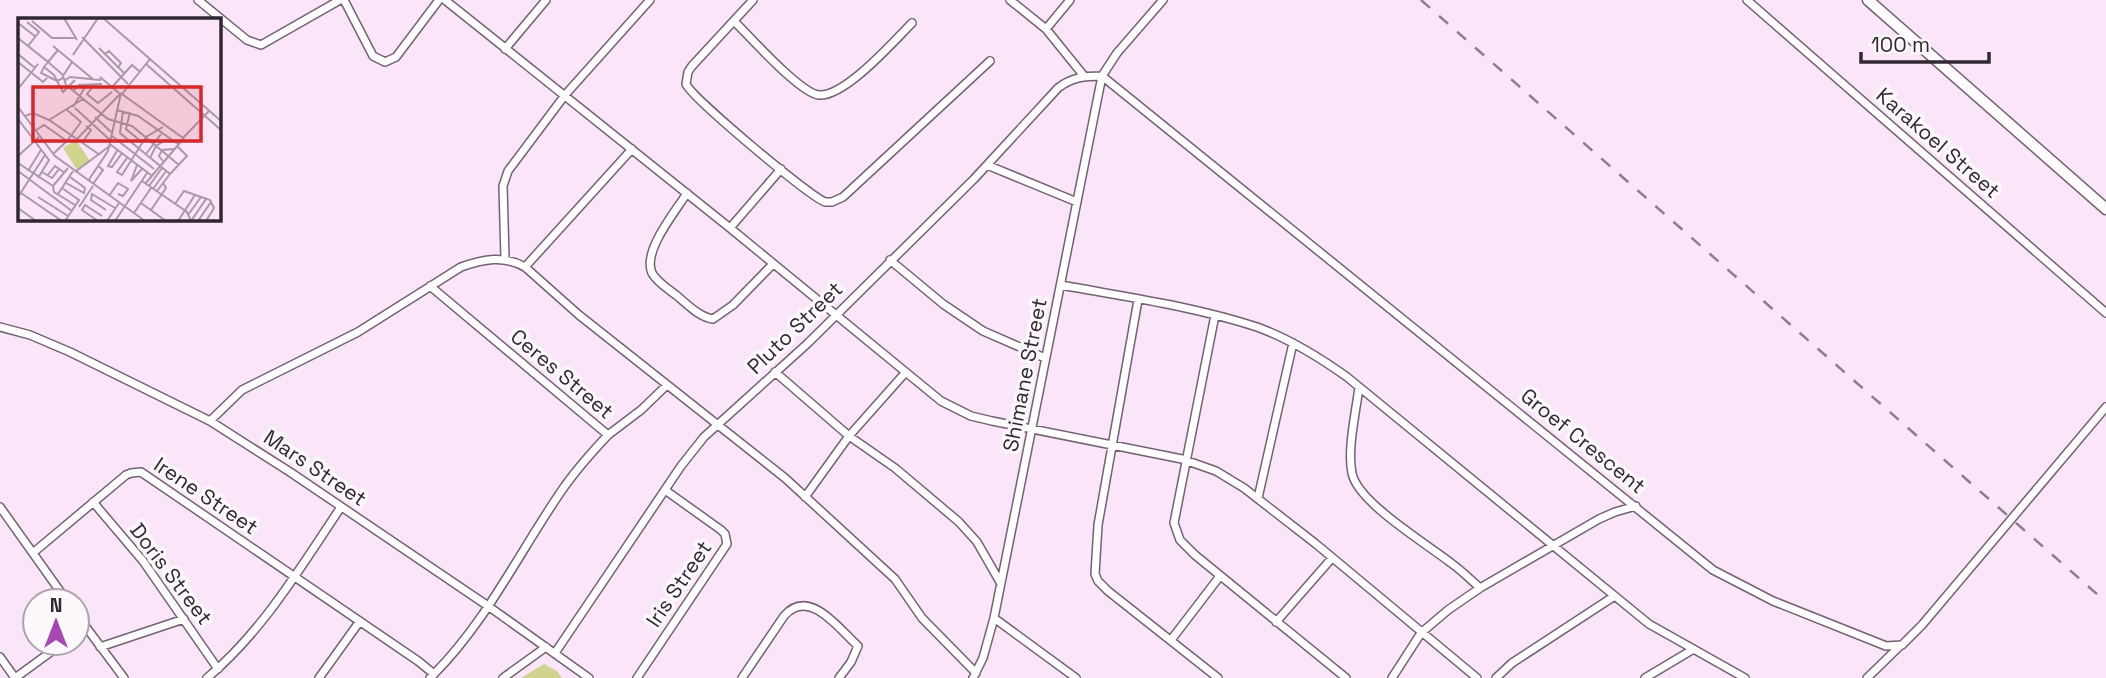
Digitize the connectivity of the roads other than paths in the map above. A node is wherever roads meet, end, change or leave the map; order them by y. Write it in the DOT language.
graph roads {
  1 [pos="198,0"];
  2 [pos="342,0"];
  3 [pos="439,0"];
  4 [pos="445,0"];
  5 [pos="546,0"];
  6 [pos="650,0"];
  7 [pos="753,0"];
  8 [pos="1010,0"];
  9 [pos="1070,0"];
  10 [pos="1163,0"];
  11 [pos="1747,0"];
  12 [pos="1868,0"];
  13 [pos="734,21"];
  14 [pos="912,23"];
  15 [pos="1046,29"];
  16 [pos="505,49"];
  17 [pos="990,61"];
  18 [pos="1084,76"];
  19 [pos="1102,76"];
  20 [pos="565,95"];
  21 [pos="632,149"];
  22 [pos="988,164"];
  23 [pos="781,169"];
  24 [pos="687,193"];
  25 [pos="1077,202"];
  26 [pos="2106,209"];
  27 [pos="730,228"];
  28 [pos="505,258"];
  29 [pos="890,260"];
  30 [pos="773,264"];
  31 [pos="525,267"];
  32 [pos="1061,285"];
  33 [pos="430,286"];
  34 [pos="1138,300"];
  35 [pos="2106,313"];
  36 [pos="836,315"];
  37 [pos="1215,315"];
  38 [pos="0,327"];
  39 [pos="1293,343"];
  40 [pos="1045,358"];
  41 [pos="775,372"];
  42 [pos="905,373"];
  43 [pos="667,385"];
  44 [pos="1359,387"];
  45 [pos="2106,407"];
  46 [pos="210,421"];
  47 [pos="718,425"];
  48 [pos="1031,430"];
  49 [pos="608,435"];
  50 [pos="849,436"];
  51 [pos="1112,446"];
  52 [pos="1188,460"];
  53 [pos="665,490"];
  54 [pos="805,497"];
  55 [pos="1258,498"];
  56 [pos="93,502"];
  57 [pos="1636,506"];
  58 [pos="0,507"];
  59 [pos="341,507"];
  60 [pos="1553,547"];
  61 [pos="34,552"];
  62 [pos="1332,558"];
  63 [pos="1220,576"];
  64 [pos="294,577"];
  65 [pos="1001,583"];
  66 [pos="58,587"];
  67 [pos="1480,588"];
  68 [pos="1613,597"];
  69 [pos="488,606"];
  70 [pos="184,618"];
  71 [pos="994,618"];
  72 [pos="360,621"];
  73 [pos="1276,622"];
  74 [pos="1422,633"];
  75 [pos="91,635"];
  76 [pos="1171,640"];
  77 [pos="1902,645"];
  78 [pos="100,647"];
  79 [pos="546,647"];
  80 [pos="1692,650"];
  81 [pos="555,653"];
  82 [pos="0,657"];
  83 [pos="44,657"];
  84 [pos="218,669"];
  85 [pos="974,675"];
  86 [pos="432,676"];
  87 [pos="15,678"];
  88 [pos="124,678"];
  89 [pos="207,678"];
  90 [pos="319,678"];
  91 [pos="503,678"];
  92 [pos="589,678"];
  93 [pos="637,678"];
  94 [pos="742,678"];
  95 [pos="839,678"];
  96 [pos="1076,678"];
  97 [pos="1218,678"];
  98 [pos="1346,678"];
  99 [pos="1392,678"];
  100 [pos="1478,678"];
  101 [pos="1496,678"];
  102 [pos="1645,678"];
  103 [pos="1745,678"];
  104 [pos="1867,678"];
  1 -- 2 [label="street"];
  2 -- 3 [label="street"];
  4 -- 16 [label="street"];
  5 -- 16 [label="street"];
  6 -- 20 [label="street"];
  7 -- 13 [label="street"];
  8 -- 15 [label="street"];
  9 -- 15 [label="street"];
  10 -- 19 [label="street"];
  11 -- 35 [label="street, Karakoel Street"];
  12 -- 26 [label="main road"];
  13 -- 14 [label="street"];
  13 -- 23 [label="street"];
  15 -- 18 [label="street"];
  16 -- 20 [label="street"];
  17 -- 23 [label="street"];
  18 -- 19 [label="street, Pluto Street"];
  18 -- 22 [label="street, Pluto Street"];
  19 -- 25 [label="street, Shimane Street"];
  19 -- 57 [label="street, Groef Crescent"];
  20 -- 21 [label="street"];
  20 -- 28 [label="street"];
  21 -- 24 [label="street"];
  21 -- 31 [label="street"];
  22 -- 25 [label="street"];
  22 -- 29 [label="street, Pluto Street"];
  23 -- 27 [label="street"];
  24 -- 27 [label="street"];
  24 -- 30 [label="street"];
  25 -- 32 [label="street, Shimane Street"];
  27 -- 30 [label="street"];
  28 -- 31 [label="street"];
  28 -- 33 [label="street"];
  29 -- 36 [label="street, Pluto Street"];
  29 -- 40 [label="street"];
  30 -- 36 [label="street"];
  31 -- 43 [label="street"];
  32 -- 34 [label="street"];
  32 -- 40 [label="street, Shimane Street"];
  33 -- 46 [label="street"];
  33 -- 49 [label="street, Ceres Street"];
  34 -- 37 [label="street"];
  34 -- 51 [label="street"];
  36 -- 41 [label="street, Pluto Street"];
  36 -- 42 [label="street"];
  37 -- 39 [label="street"];
  37 -- 52 [label="street"];
  38 -- 46 [label="street, Mars Street"];
  39 -- 44 [label="street"];
  39 -- 55 [label="street"];
  40 -- 48 [label="street, Shimane Street"];
  41 -- 47 [label="street, Pluto Street"];
  41 -- 50 [label="street"];
  42 -- 48 [label="street"];
  42 -- 50 [label="street"];
  43 -- 47 [label="street"];
  43 -- 49 [label="street"];
  44 -- 60 [label="street"];
  44 -- 67 [label="street"];
  45 -- 77 [label="street"];
  46 -- 59 [label="street, Mars Street"];
  47 -- 53 [label="street, Pluto Street"];
  47 -- 54 [label="street"];
  48 -- 51 [label="street"];
  48 -- 65 [label="street, Shimane Street"];
  49 -- 69 [label="street, Ceres Street"];
  50 -- 54 [label="street"];
  50 -- 65 [label="street"];
  51 -- 52 [label="street"];
  51 -- 76 [label="street"];
  52 -- 55 [label="street"];
  52 -- 63 [label="street"];
  53 -- 81 [label="street, Pluto Street"];
  53 -- 93 [label="street, Iris Street"];
  54 -- 85 [label="street"];
  55 -- 62 [label="street"];
  56 -- 61 [label="street, Irene Street"];
  56 -- 64 [label="street, Irene Street"];
  56 -- 70 [label="street, Doris Street"];
  57 -- 60 [label="street"];
  57 -- 77 [label="street, Groef Crescent"];
  58 -- 61 [label="street"];
  59 -- 64 [label="street"];
  59 -- 69 [label="street, Mars Street"];
  60 -- 67 [label="street"];
  60 -- 68 [label="street"];
  61 -- 66 [label="street"];
  62 -- 73 [label="street"];
  62 -- 74 [label="street"];
  63 -- 73 [label="street"];
  63 -- 76 [label="street"];
  64 -- 72 [label="street, Irene Street"];
  64 -- 84 [label="street"];
  65 -- 71 [label="street, Shimane Street"];
  67 -- 74 [label="street"];
  68 -- 80 [label="street"];
  68 -- 101 [label="street"];
  69 -- 79 [label="street, Mars Street"];
  69 -- 86 [label="street, Ceres Street"];
  70 -- 78 [label="street"];
  70 -- 84 [label="street, Doris Street"];
  71 -- 85 [label="street, Shimane Street"];
  71 -- 96 [label="street"];
  72 -- 86 [label="street, Irene Street"];
  72 -- 90 [label="street"];
  73 -- 98 [label="street"];
  74 -- 99 [label="street"];
  74 -- 100 [label="street"];
  75 -- 78 [label="street"];
  76 -- 97 [label="street"];
  77 -- 104 [label="street"];
  78 -- 88 [label="street"];
  79 -- 81 [label="street, Mars Street"];
  79 -- 91 [label="street"];
  80 -- 102 [label="street"];
  80 -- 103 [label="street"];
  81 -- 92 [label="street, Mars Street"];
  82 -- 87 [label="street"];
  83 -- 87 [label="street"];
  84 -- 89 [label="street"];
  94 -- 95 [label="street"];
}
